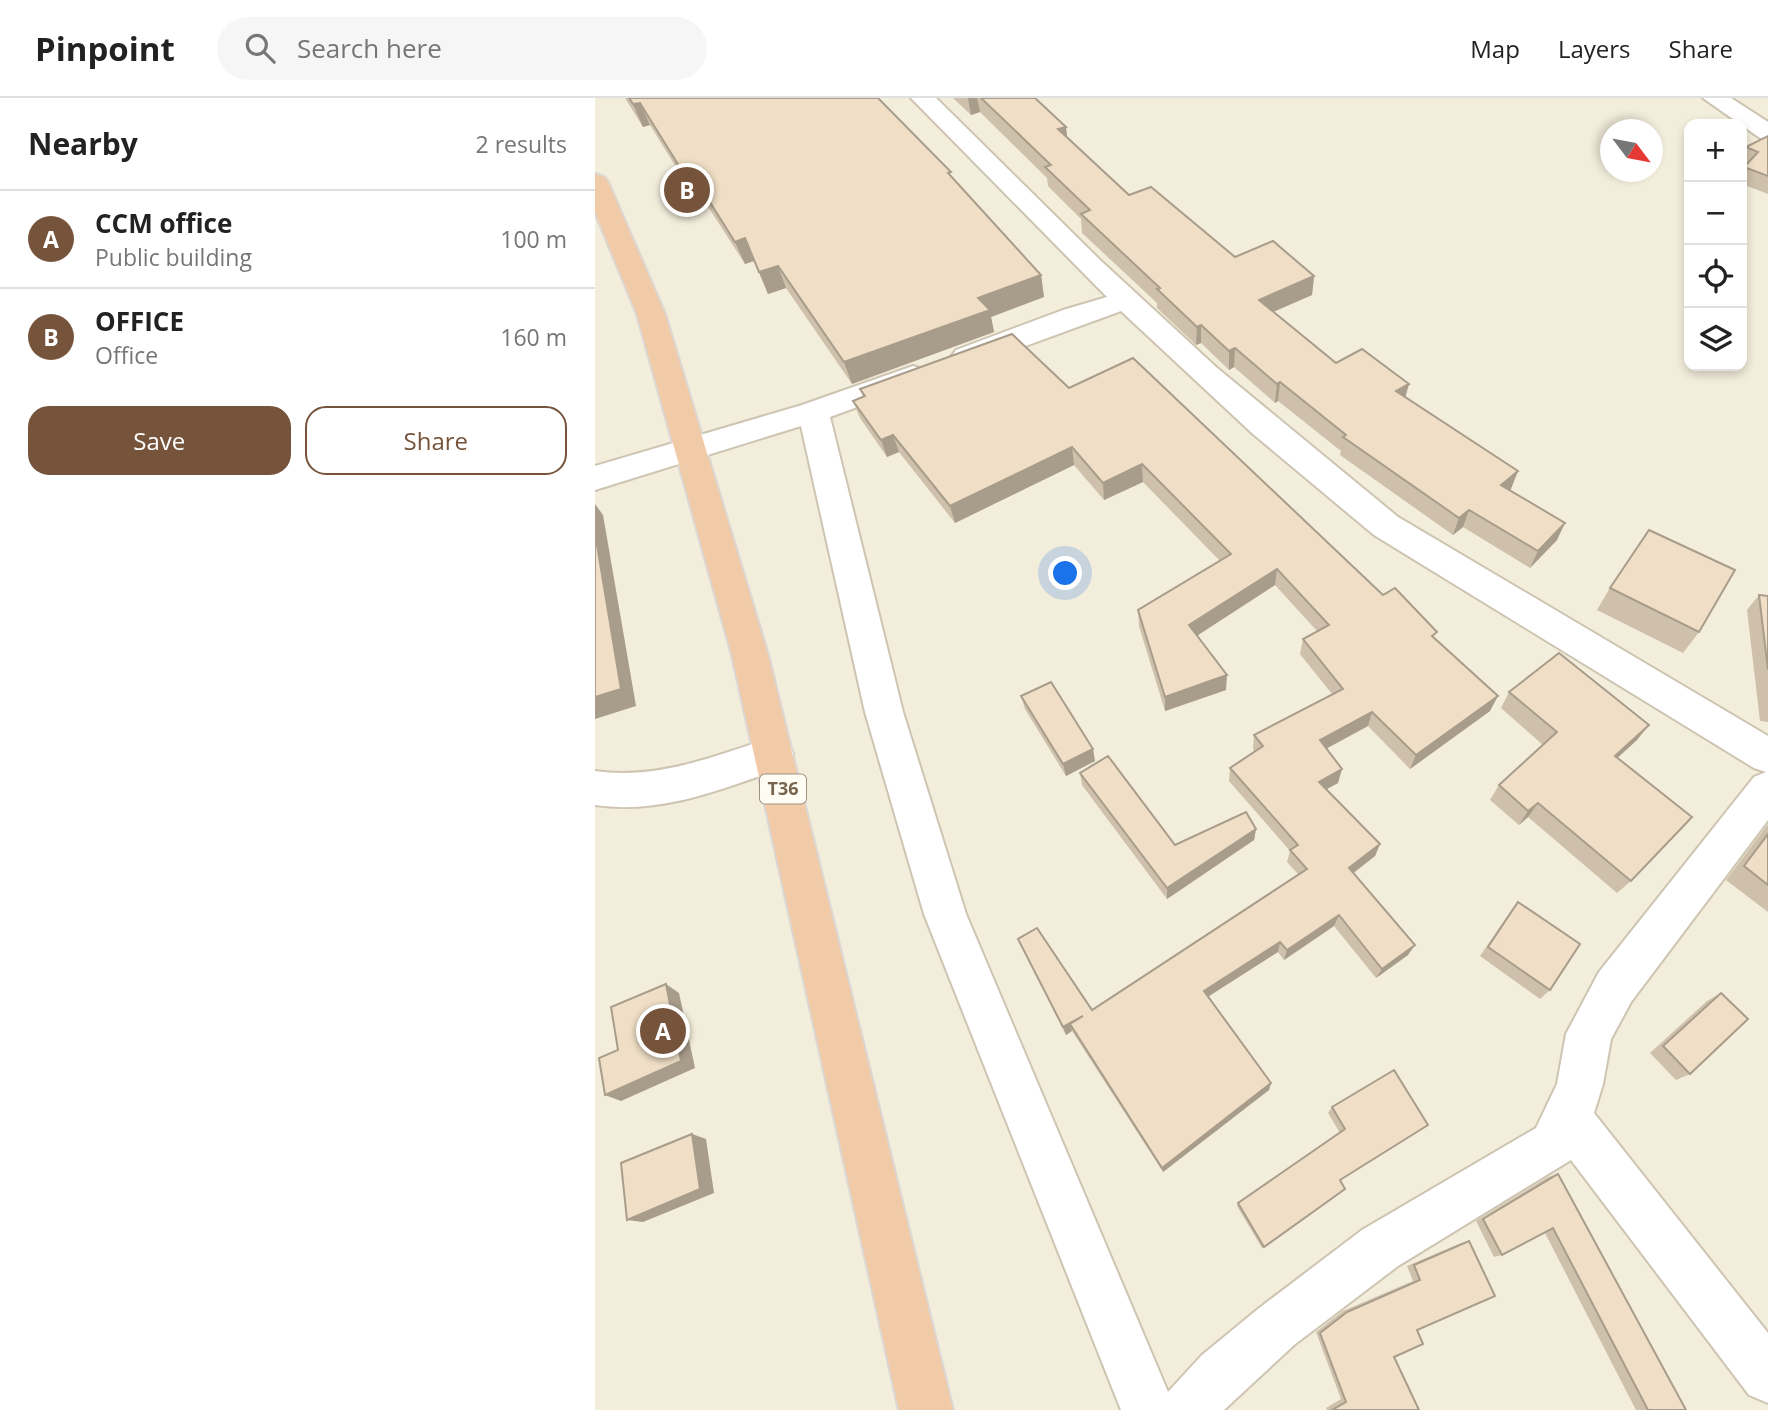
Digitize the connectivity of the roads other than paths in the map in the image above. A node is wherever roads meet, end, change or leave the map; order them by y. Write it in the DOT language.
graph roads {
  1 [pos="923,98"];
  2 [pos="1715,98"];
  3 [pos="1768,133"];
  4 [pos="595,182"];
  5 [pos="1127,300"];
  6 [pos="813,412"];
  7 [pos="689,450"];
  8 [pos="595,478"];
  9 [pos="774,754"];
  10 [pos="1768,756"];
  11 [pos="595,788"];
  12 [pos="1768,789"];
  13 [pos="1569,1119"];
  14 [pos="1768,1376"];
  15 [pos="926,1410"];
  16 [pos="1147,1410"];
  17 [pos="1187,1410"];
  1 -- 5 [label="street"];
  2 -- 3 [label="street"];
  4 -- 7 [label="highway, T36"];
  5 -- 6 [label="street"];
  5 -- 10 [label="street"];
  6 -- 7 [label="street"];
  6 -- 16 [label="street"];
  7 -- 8 [label="street"];
  7 -- 9 [label="highway, T36"];
  9 -- 11 [label="street"];
  9 -- 15 [label="highway, T36"];
  12 -- 13 [label="street"];
  13 -- 14 [label="street"];
  13 -- 17 [label="street"];
}
